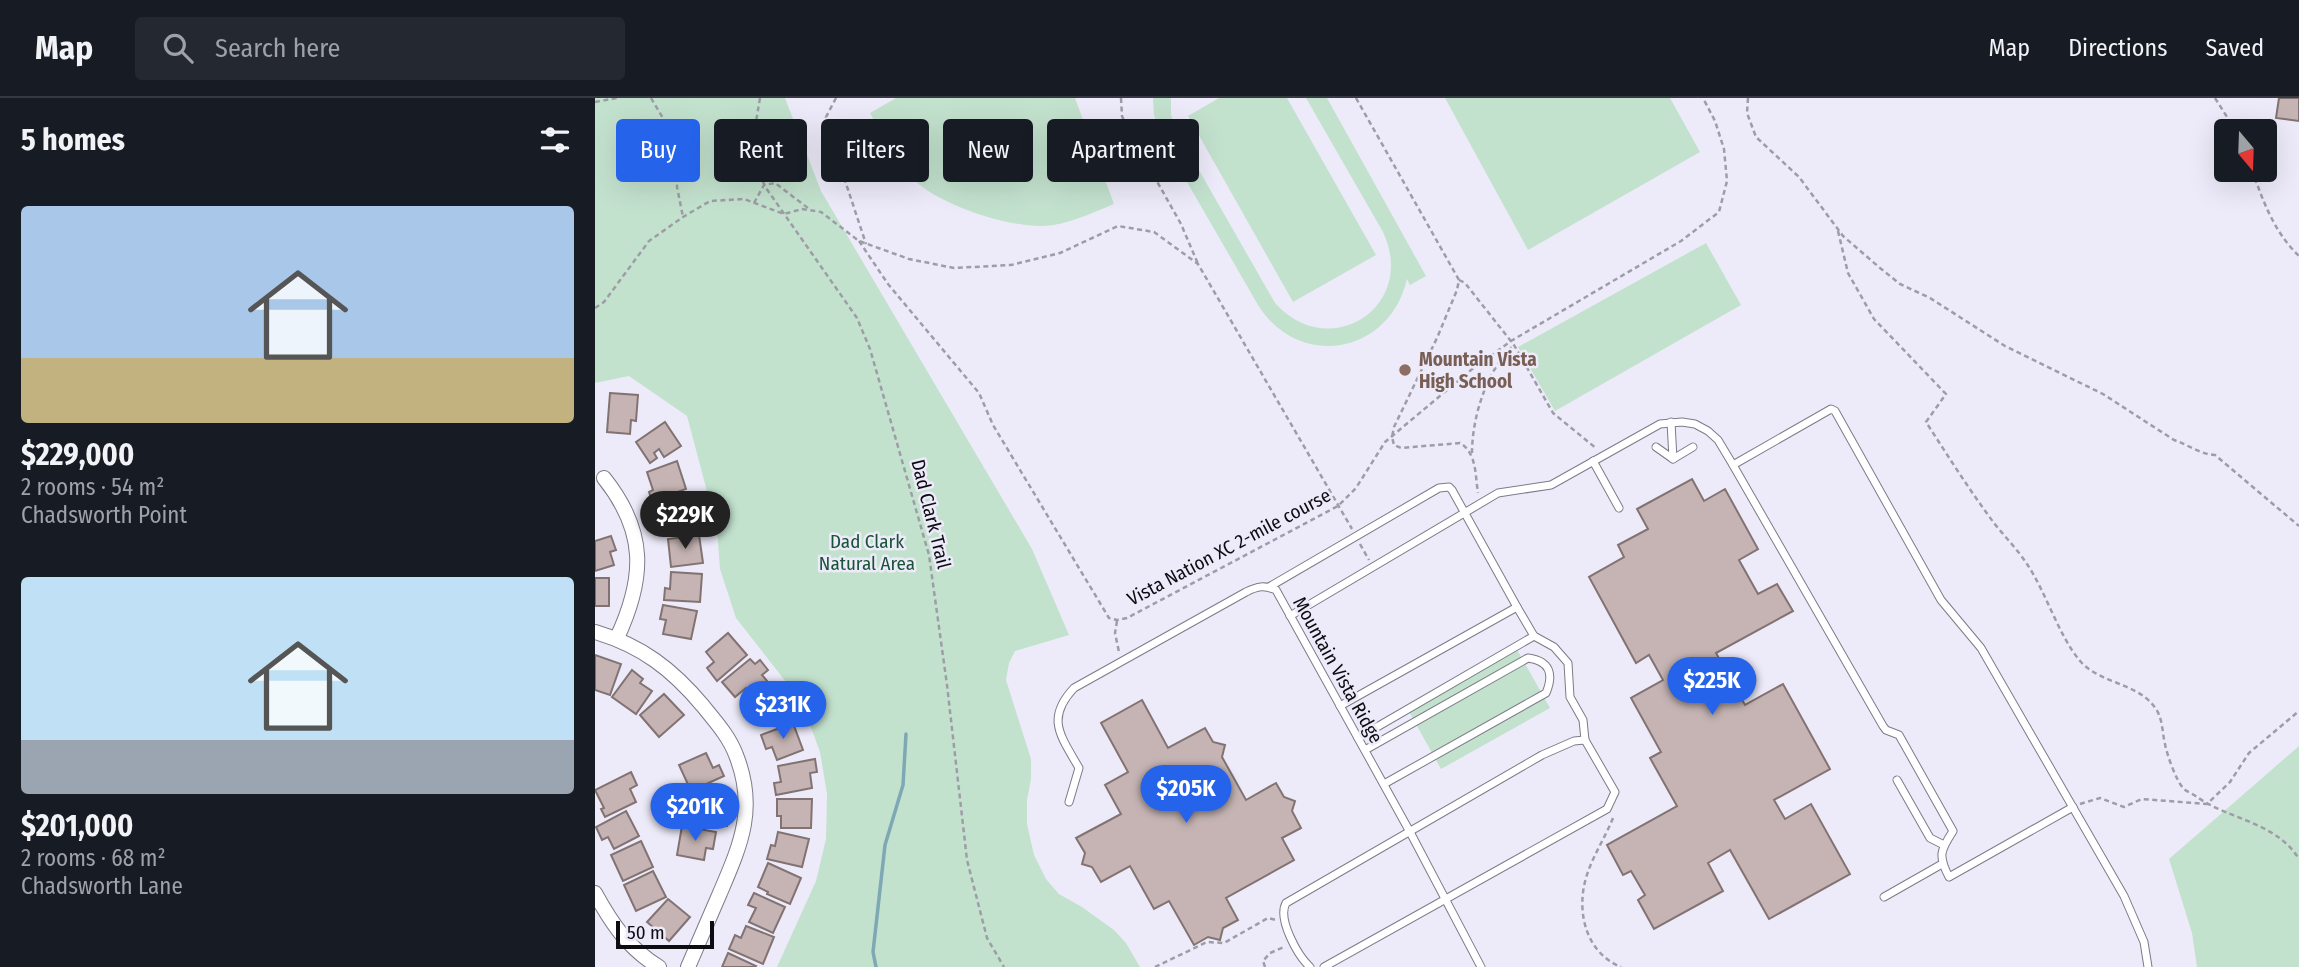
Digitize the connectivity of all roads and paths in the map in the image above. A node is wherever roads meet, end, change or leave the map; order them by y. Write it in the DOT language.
graph roads {
  1 [pos="617,98"];
  2 [pos="651,98"];
  3 [pos="760,98"];
  4 [pos="836,98"];
  5 [pos="1121,98"];
  6 [pos="1356,98"];
  7 [pos="1703,98"];
  8 [pos="1748,98"];
  9 [pos="2215,98"];
  10 [pos="595,102"];
  11 [pos="2229,119"];
  12 [pos="2257,182"];
  13 [pos="764,185"];
  14 [pos="754,203"];
  15 [pos="810,210"];
  16 [pos="784,214"];
  17 [pos="683,216"];
  18 [pos="1838,231"];
  19 [pos="859,241"];
  20 [pos="866,244"];
  21 [pos="2299,256"];
  22 [pos="1198,264"];
  23 [pos="1459,280"];
  24 [pos="595,308"];
  25 [pos="1511,341"];
  26 [pos="1514,345"];
  27 [pos="1671,422"];
  28 [pos="1392,437"];
  29 [pos="1656,447"];
  30 [pos="1693,447"];
  31 [pos="1472,456"];
  32 [pos="1602,456"];
  33 [pos="1673,458"];
  34 [pos="1593,461"];
  35 [pos="1733,465"];
  36 [pos="604,478"];
  37 [pos="1480,503"];
  38 [pos="1338,506"];
  39 [pos="1619,508"];
  40 [pos="1464,512"];
  41 [pos="2299,526"];
  42 [pos="1356,536"];
  43 [pos="1373,566"];
  44 [pos="1269,587"];
  45 [pos="1517,607"];
  46 [pos="1290,616"];
  47 [pos="1117,620"];
  48 [pos="595,632"];
  49 [pos="1534,636"];
  50 [pos="617,638"];
  51 [pos="1123,661"];
  52 [pos="1340,706"];
  53 [pos="2299,711"];
  54 [pos="1358,738"];
  55 [pos="1585,740"];
  56 [pos="1364,750"];
  57 [pos="1898,780"];
  58 [pos="1384,784"];
  59 [pos="1615,792"];
  60 [pos="1069,802"];
  61 [pos="2207,804"];
  62 [pos="2073,807"];
  63 [pos="1410,832"];
  64 [pos="1944,845"];
  65 [pos="2299,859"];
  66 [pos="1942,864"];
  67 [pos="595,893"];
  68 [pos="1884,897"];
  69 [pos="1444,901"];
  70 [pos="1283,922"];
  71 [pos="1295,942"];
  72 [pos="659,967"];
  73 [pos="688,967"];
  74 [pos="1004,967"];
  75 [pos="1155,967"];
  76 [pos="1265,967"];
  77 [pos="1310,967"];
  78 [pos="1324,967"];
  79 [pos="1481,967"];
  80 [pos="1621,967"];
  81 [pos="2148,967"];
  1 -- 10 [label="path"];
  2 -- 17 [label="path"];
  3 -- 13 [label="path, Dad Clark Trail"];
  4 -- 20 [label="path"];
  5 -- 22 [label="path"];
  6 -- 23 [label="path"];
  7 -- 25 [label="path, Vista Nation XC 2-mile course"];
  8 -- 18 [label="path"];
  9 -- 11 [label="path"];
  12 -- 21 [label="path"];
  13 -- 14 [label="path"];
  13 -- 15 [label="path"];
  13 -- 16 [label="path, Dad Clark Trail"];
  14 -- 16 [label="path"];
  14 -- 17 [label="path"];
  15 -- 16 [label="path"];
  15 -- 19 [label="path"];
  16 -- 74 [label="path, Dad Clark Trail"];
  17 -- 24 [label="path"];
  18 -- 41 [label="path"];
  18 -- 61 [label="path"];
  19 -- 20 [label="path"];
  19 -- 47 [label="path, Vista Nation XC 2-mile course"];
  20 -- 22 [label="path"];
  22 -- 38 [label="path"];
  23 -- 25 [label="path"];
  23 -- 28 [label="path"];
  25 -- 26 [label="path"];
  25 -- 28 [label="path, Vista Nation XC 2-mile course"];
  26 -- 31 [label="path"];
  26 -- 32 [label="path"];
  27 -- 32 [label="lane"];
  27 -- 33 [label="lane"];
  27 -- 35 [label="lane"];
  28 -- 31 [label="path"];
  28 -- 38 [label="path, Vista Nation XC 2-mile course"];
  29 -- 33 [label="lane"];
  30 -- 33 [label="lane"];
  31 -- 37 [label="path"];
  32 -- 34 [label="lane"];
  34 -- 37 [label="lane"];
  34 -- 39 [label="lane"];
  35 -- 62 [label="lane"];
  35 -- 64 [label="lane"];
  36 -- 50 [label="street"];
  37 -- 40 [label="lane"];
  38 -- 42 [label="path"];
  38 -- 47 [label="path, Vista Nation XC 2-mile course"];
  40 -- 42 [label="lane"];
  40 -- 43 [label="lane"];
  40 -- 45 [label="lane"];
  42 -- 43 [label="path"];
  42 -- 44 [label="lane"];
  43 -- 46 [label="lane"];
  44 -- 46 [label="lane, Mountain Vista Ridge"];
  44 -- 51 [label="lane, Mountain Vista Ridge"];
  45 -- 49 [label="lane"];
  45 -- 52 [label="lane"];
  46 -- 52 [label="lane, Mountain Vista Ridge"];
  47 -- 51 [label="path"];
  48 -- 50 [label="street"];
  49 -- 54 [label="lane"];
  49 -- 55 [label="lane"];
  50 -- 73 [label="street"];
  51 -- 60 [label="lane, Mountain Vista Ridge"];
  52 -- 54 [label="lane, Mountain Vista Ridge"];
  53 -- 61 [label="path"];
  54 -- 56 [label="lane, Mountain Vista Ridge"];
  55 -- 59 [label="lane"];
  55 -- 63 [label="lane"];
  56 -- 58 [label="lane, Mountain Vista Ridge"];
  56 -- 58 [label="lane"];
  57 -- 64 [label="lane"];
  58 -- 63 [label="lane, Mountain Vista Ridge"];
  59 -- 69 [label="lane"];
  59 -- 80 [label="path"];
  61 -- 62 [label="path"];
  61 -- 65 [label="path"];
  62 -- 66 [label="lane"];
  62 -- 81 [label="lane"];
  63 -- 69 [label="lane, Mountain Vista Ridge"];
  63 -- 70 [label="lane"];
  64 -- 66 [label="lane"];
  66 -- 68 [label="lane"];
  67 -- 72 [label="street"];
  69 -- 78 [label="lane"];
  69 -- 79 [label="lane, Mountain Vista Ridge"];
  70 -- 71 [label="lane"];
  70 -- 75 [label="path"];
  71 -- 76 [label="path"];
  71 -- 77 [label="lane"];
}
